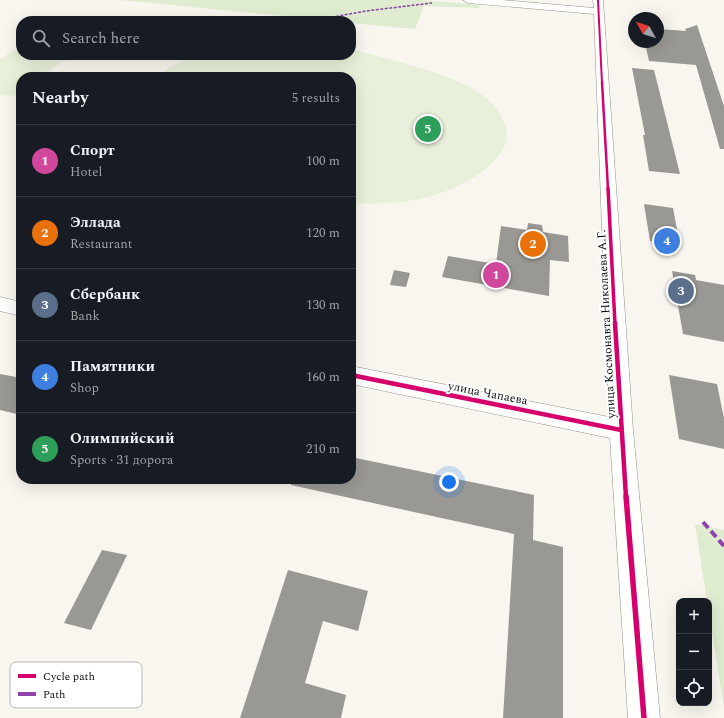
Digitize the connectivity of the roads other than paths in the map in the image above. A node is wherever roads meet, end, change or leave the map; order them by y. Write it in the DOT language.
graph roads {
  1 [pos="468,0"];
  2 [pos="498,1"];
  3 [pos="598,6"];
  4 [pos="0,304"];
  5 [pos="16,307"];
  6 [pos="356,377"];
  7 [pos="621,430"];
  8 [pos="644,718"];
  1 -- 2 [label="street"];
  2 -- 3 [label="street"];
  3 -- 7 [label="street, улица Космонавта Николаева А.Г."];
  4 -- 5 [label="street"];
  6 -- 7 [label="street, улица Чапаева"];
  7 -- 8 [label="street, улица Космонавта Николаева А.Г."];
}
